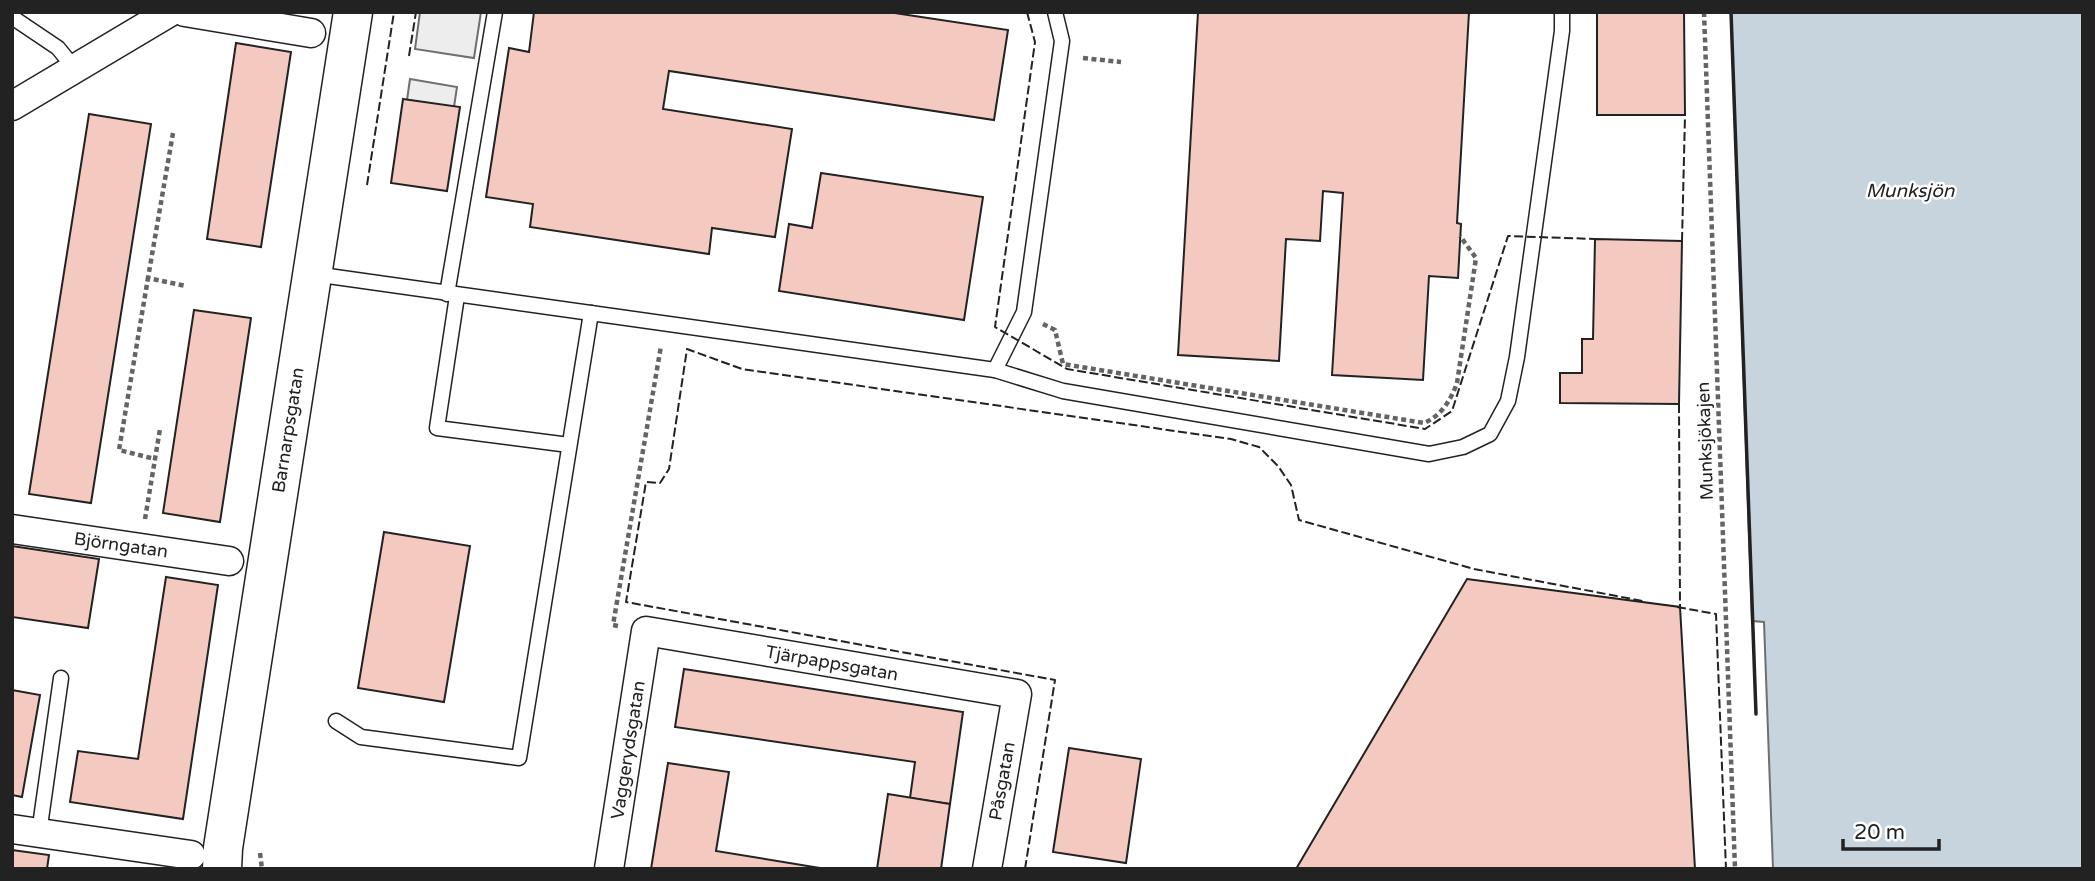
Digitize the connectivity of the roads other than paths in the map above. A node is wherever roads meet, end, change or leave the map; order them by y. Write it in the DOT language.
graph roads {
  1 [pos="185,12"];
  2 [pos="353,12"];
  3 [pos="495,12"];
  4 [pos="1055,12"];
  5 [pos="1562,12"];
  6 [pos="155,16"];
  7 [pos="12,17"];
  8 [pos="311,33"];
  9 [pos="75,69"];
  10 [pos="12,106"];
  11 [pos="313,274"];
  12 [pos="452,295"];
  13 [pos="591,313"];
  14 [pos="995,370"];
  15 [pos="569,445"];
  16 [pos="12,529"];
  17 [pos="229,561"];
  18 [pos="646,631"];
  19 [pos="61,678"];
  20 [pos="1017,694"];
  21 [pos="336,722"];
  22 [pos="26,831"];
  23 [pos="216,860"];
  24 [pos="609,869"];
  25 [pos="987,869"];
  1 -- 8 [label="street"];
  2 -- 11 [label="main road, Barnarpsgatan"];
  3 -- 12 [label="lane"];
  4 -- 14 [label="lane"];
  5 -- 14 [label="lane"];
  6 -- 9 [label="street"];
  7 -- 9 [label="lane"];
  9 -- 10 [label="street"];
  11 -- 12 [label="lane"];
  11 -- 23 [label="main road, Barnarpsgatan"];
  12 -- 13 [label="lane"];
  12 -- 15 [label="lane"];
  13 -- 14 [label="lane"];
  13 -- 15 [label="lane"];
  15 -- 21 [label="lane"];
  16 -- 17 [label="street, Björngatan"];
  18 -- 20 [label="street, Tjärpappsgatan"];
  18 -- 24 [label="street, Vaggerydsgatan"];
  19 -- 22 [label="lane"];
  20 -- 25 [label="street, Påsgatan"];
  22 -- 23 [label="street"];
}
